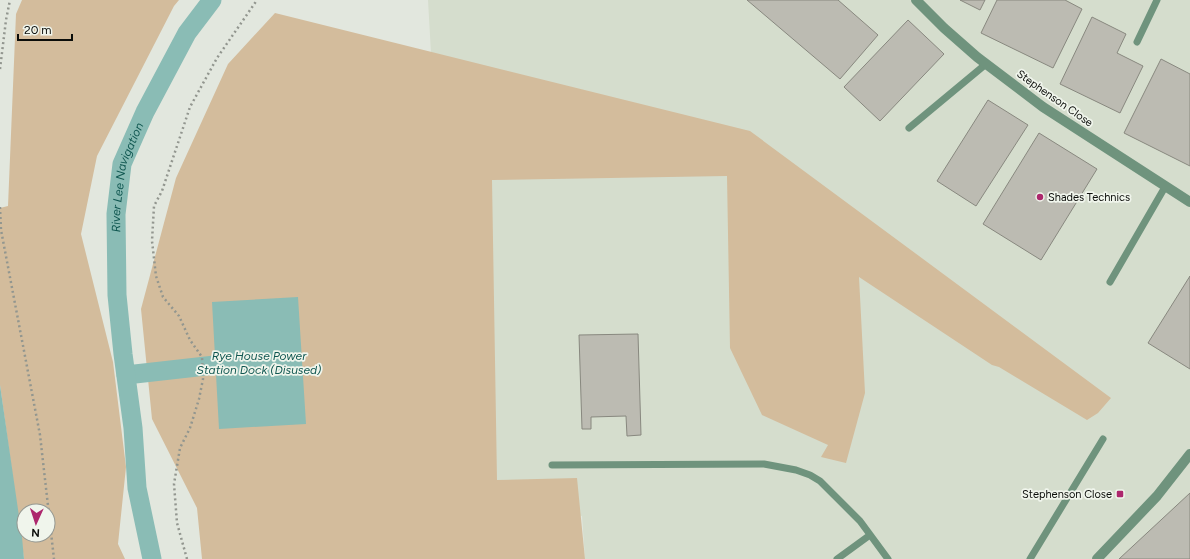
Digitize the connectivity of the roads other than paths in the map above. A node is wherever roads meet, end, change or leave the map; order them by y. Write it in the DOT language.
graph roads {
  1 [pos="916,0"];
  2 [pos="1157,0"];
  3 [pos="1137,42"];
  4 [pos="986,64"];
  5 [pos="909,128"];
  6 [pos="1165,187"];
  7 [pos="1190,202"];
  8 [pos="1110,282"];
  9 [pos="1103,439"];
  10 [pos="1190,454"];
  11 [pos="552,465"];
  12 [pos="870,535"];
  13 [pos="837,559"];
  14 [pos="888,559"];
  15 [pos="1030,559"];
  16 [pos="1097,559"];
  1 -- 4 [label="street, Stephenson Close"];
  2 -- 3 [label="lane"];
  4 -- 5 [label="lane"];
  4 -- 6 [label="street, Stephenson Close"];
  6 -- 7 [label="street, Stephenson Close"];
  6 -- 8 [label="lane"];
  9 -- 15 [label="lane"];
  10 -- 16 [label="street"];
  11 -- 12 [label="lane"];
  12 -- 13 [label="lane"];
  12 -- 14 [label="lane"];
}
